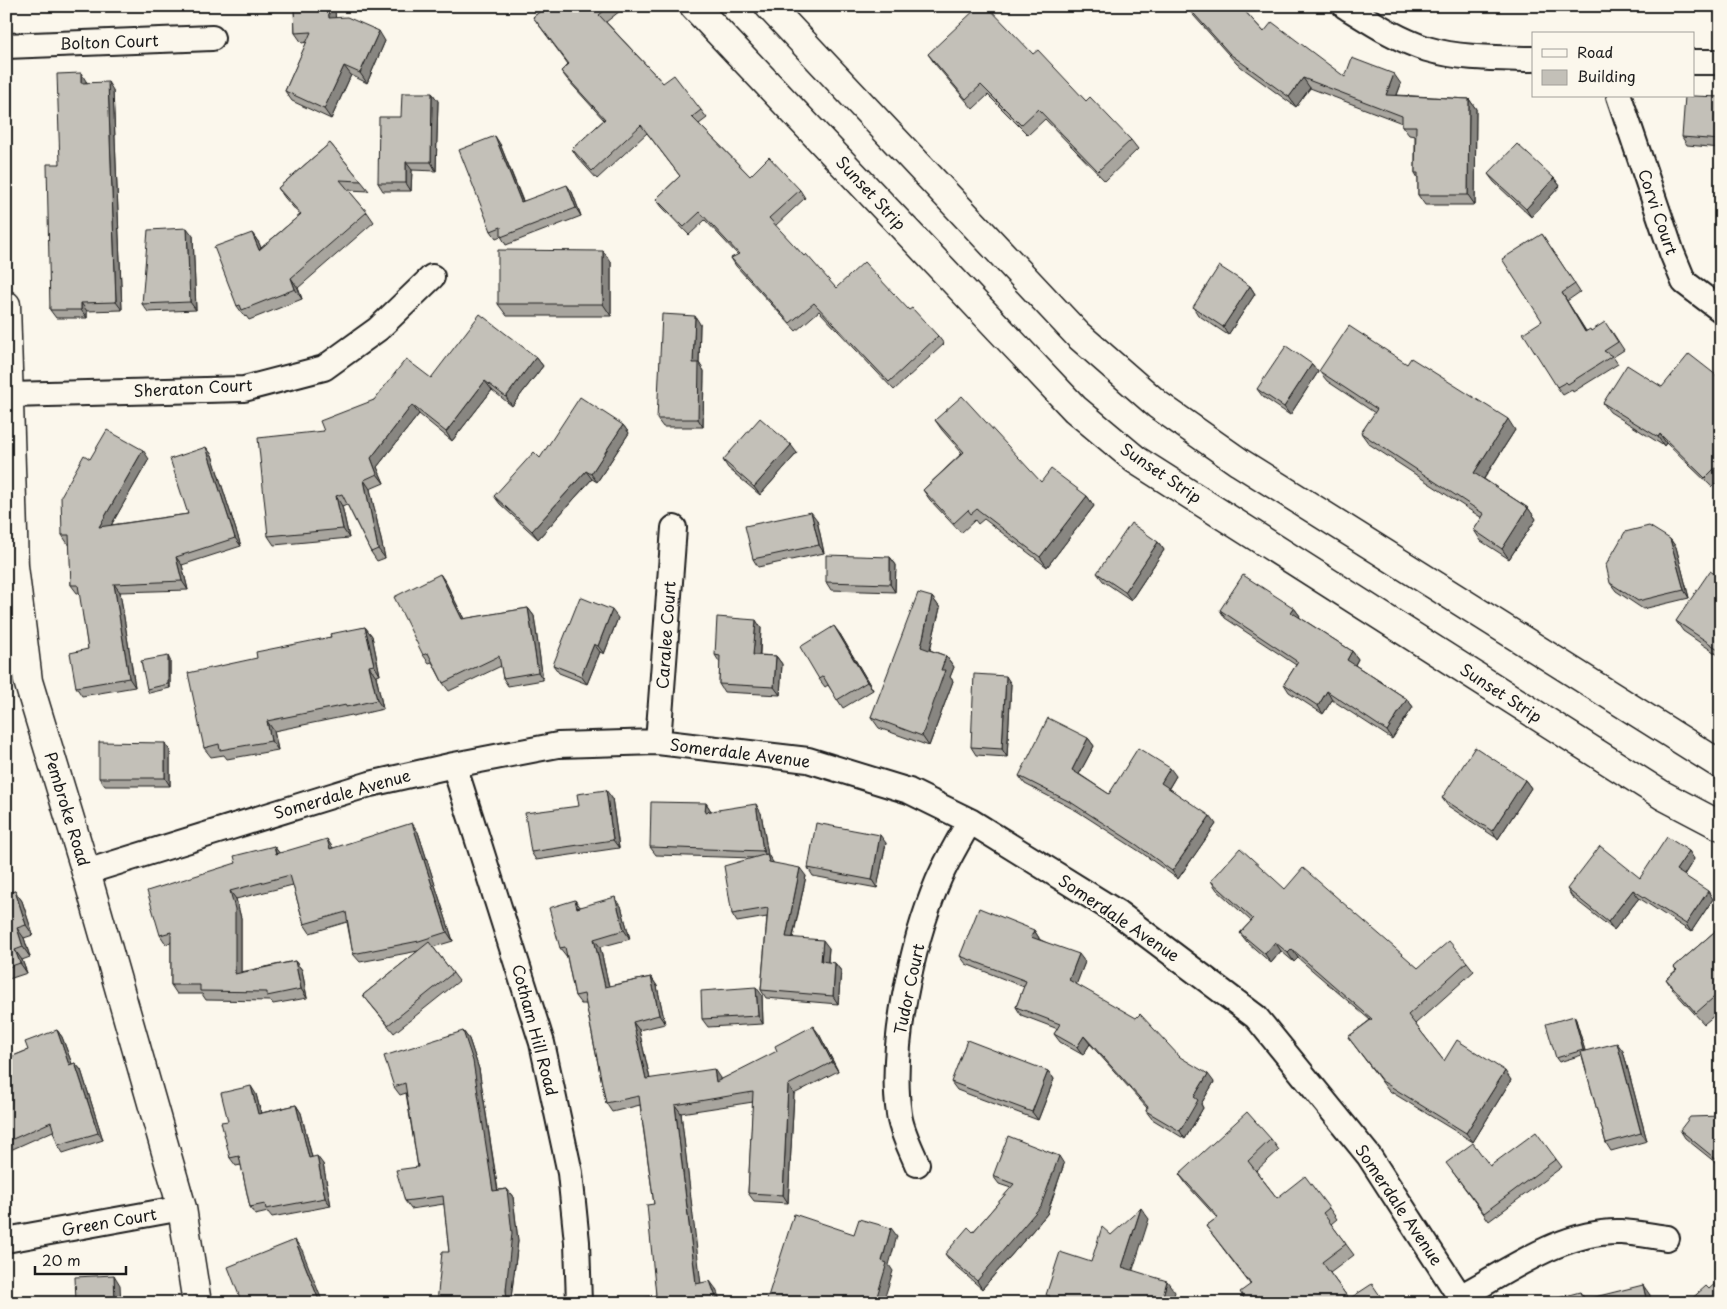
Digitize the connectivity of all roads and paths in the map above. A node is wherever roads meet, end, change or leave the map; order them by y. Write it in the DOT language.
graph roads {
  1 [pos="694,6"];
  2 [pos="769,6"];
  3 [pos="1345,6"];
  4 [pos="212,38"];
  5 [pos="6,46"];
  6 [pos="1532,60"];
  7 [pos="1694,62"];
  8 [pos="1721,62"];
  9 [pos="1620,98"];
  10 [pos="432,277"];
  11 [pos="6,304"];
  12 [pos="1721,310"];
  13 [pos="9,395"];
  14 [pos="674,528"];
  15 [pos="658,742"];
  16 [pos="454,765"];
  17 [pos="1721,765"];
  18 [pos="970,820"];
  19 [pos="1721,826"];
  20 [pos="86,872"];
  21 [pos="918,1164"];
  22 [pos="182,1208"];
  23 [pos="1667,1238"];
  24 [pos="6,1240"];
  25 [pos="1462,1300"];
  26 [pos="197,1303"];
  27 [pos="579,1303"];
  1 -- 19 [label="street, Sunset Strip"];
  2 -- 17 [label="street"];
  3 -- 6 [label="street"];
  4 -- 5 [label="street, Bolton Court"];
  7 -- 8 [label="street"];
  9 -- 12 [label="street, Corvi Court"];
  10 -- 13 [label="street, Sheraton Court"];
  11 -- 13 [label="street, Pembroke Road"];
  13 -- 20 [label="street, Pembroke Road"];
  14 -- 15 [label="street, Caralee Court"];
  15 -- 16 [label="street, Somerdale Avenue"];
  15 -- 18 [label="street, Somerdale Avenue"];
  16 -- 20 [label="street, Somerdale Avenue"];
  16 -- 27 [label="street, Cotham Hill Road"];
  18 -- 21 [label="street, Tudor Court"];
  18 -- 25 [label="street, Somerdale Avenue"];
  20 -- 22 [label="street, Pembroke Road"];
  22 -- 24 [label="street, Green Court"];
  22 -- 26 [label="street, Pembroke Road"];
  23 -- 25 [label="street"];
}
